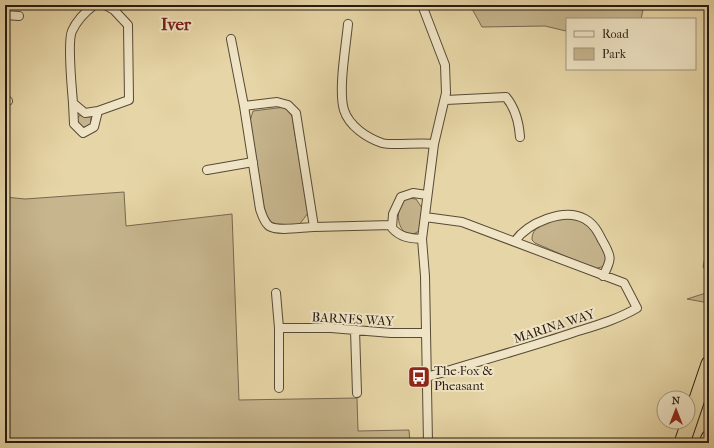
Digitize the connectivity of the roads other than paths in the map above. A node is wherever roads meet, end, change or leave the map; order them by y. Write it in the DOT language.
graph roads {
  1 [pos="94,5"];
  2 [pos="105,5"];
  3 [pos="422,5"];
  4 [pos="5,15"];
  5 [pos="19,16"];
  6 [pos="348,24"];
  7 [pos="231,39"];
  8 [pos="446,100"];
  9 [pos="74,103"];
  10 [pos="244,106"];
  11 [pos="98,111"];
  12 [pos="520,137"];
  13 [pos="434,144"];
  14 [pos="252,162"];
  15 [pos="207,170"];
  16 [pos="427,195"];
  17 [pos="425,217"];
  18 [pos="392,225"];
  19 [pos="314,227"];
  20 [pos="422,239"];
  21 [pos="515,241"];
  22 [pos="603,276"];
  23 [pos="276,293"];
  24 [pos="280,328"];
  25 [pos="355,330"];
  26 [pos="425,334"];
  27 [pos="709,364"];
  28 [pos="427,377"];
  29 [pos="279,388"];
  30 [pos="357,394"];
  31 [pos="709,438"];
  32 [pos="428,443"];
  33 [pos="682,443"];
  34 [pos="707,443"];
  1 -- 9 [label="street"];
  2 -- 11 [label="street"];
  3 -- 8 [label="street"];
  4 -- 5 [label="street"];
  6 -- 13 [label="street"];
  7 -- 10 [label="street"];
  8 -- 12 [label="street"];
  8 -- 13 [label="street"];
  9 -- 11 [label="street"];
  9 -- 11 [label="street"];
  10 -- 14 [label="street"];
  10 -- 19 [label="street"];
  13 -- 16 [label="street"];
  14 -- 15 [label="street"];
  14 -- 19 [label="street"];
  16 -- 17 [label="street"];
  16 -- 18 [label="street"];
  17 -- 20 [label="street"];
  17 -- 21 [label="street"];
  18 -- 19 [label="street"];
  18 -- 20 [label="street"];
  20 -- 26 [label="street"];
  21 -- 22 [label="street"];
  21 -- 22 [label="street"];
  22 -- 28 [label="street, MARINA WAY"];
  23 -- 24 [label="street"];
  24 -- 25 [label="street, BARNES WAY"];
  24 -- 29 [label="street"];
  25 -- 26 [label="street, BARNES WAY"];
  25 -- 30 [label="street"];
  26 -- 28 [label="street"];
  27 -- 33 [label="highway"];
  28 -- 32 [label="street"];
  31 -- 34 [label="highway"];
}
